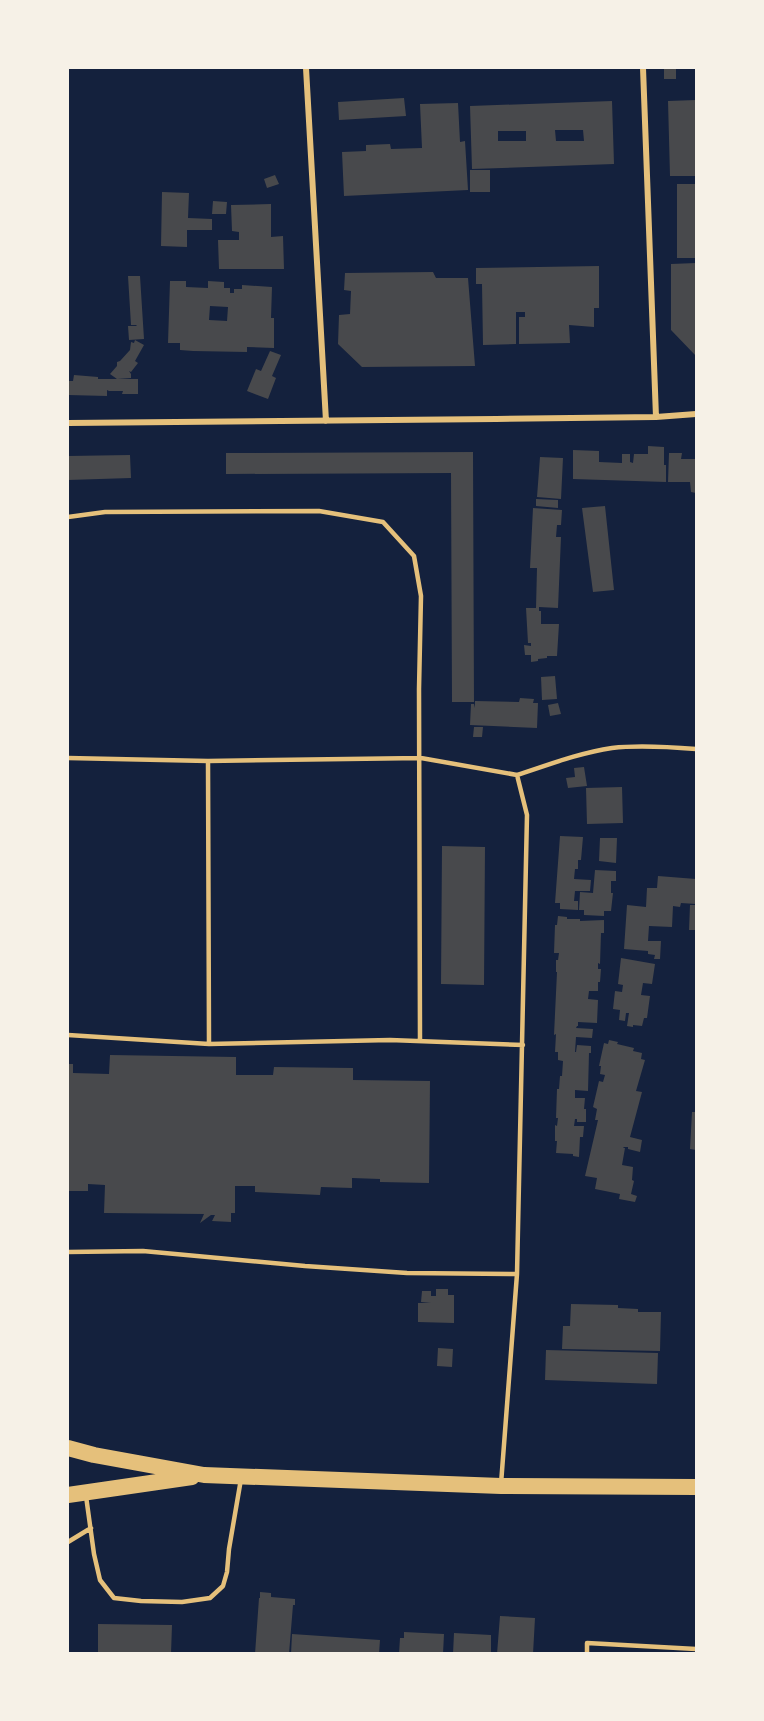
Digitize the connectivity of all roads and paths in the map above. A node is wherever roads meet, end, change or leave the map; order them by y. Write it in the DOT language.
graph roads {
  1 [pos="306,68"];
  2 [pos="642,68"];
  3 [pos="696,414"];
  4 [pos="656,417"];
  5 [pos="326,422"];
  6 [pos="68,423"];
  7 [pos="68,517"];
  8 [pos="696,749"];
  9 [pos="68,758"];
  10 [pos="421,758"];
  11 [pos="208,761"];
  12 [pos="517,776"];
  13 [pos="68,1035"];
  14 [pos="420,1041"];
  15 [pos="209,1044"];
  16 [pos="523,1045"];
  17 [pos="68,1252"];
  18 [pos="517,1274"];
  19 [pos="68,1448"];
  20 [pos="204,1475"];
  21 [pos="242,1476"];
  22 [pos="501,1486"];
  23 [pos="696,1487"];
  24 [pos="86,1493"];
  25 [pos="68,1495"];
  26 [pos="91,1528"];
  27 [pos="68,1542"];
  28 [pos="638,1645"];
  29 [pos="696,1648"];
  30 [pos="586,1653"];
  31 [pos="637,1653"];
  1 -- 5 [label="street"];
  2 -- 4 [label="street"];
  3 -- 4 [label="street"];
  4 -- 5 [label="street"];
  5 -- 6 [label="street"];
  7 -- 10 [label="lane"];
  8 -- 12 [label="lane"];
  9 -- 11 [label="lane"];
  10 -- 11 [label="lane"];
  10 -- 12 [label="lane"];
  10 -- 14 [label="lane"];
  11 -- 15 [label="lane"];
  12 -- 16 [label="lane"];
  13 -- 15 [label="lane"];
  14 -- 15 [label="lane"];
  14 -- 16 [label="lane"];
  16 -- 18 [label="lane"];
  17 -- 18 [label="lane"];
  18 -- 22 [label="lane"];
  19 -- 20 [label="highway"];
  20 -- 21 [label="highway"];
  20 -- 24 [label="highway"];
  21 -- 22 [label="highway"];
  21 -- 26 [label="lane"];
  22 -- 23 [label="highway"];
  24 -- 25 [label="highway"];
  24 -- 26 [label="lane"];
  26 -- 27 [label="lane"];
  28 -- 29 [label="lane"];
  28 -- 30 [label="lane"];
  28 -- 31 [label="lane"];
}
